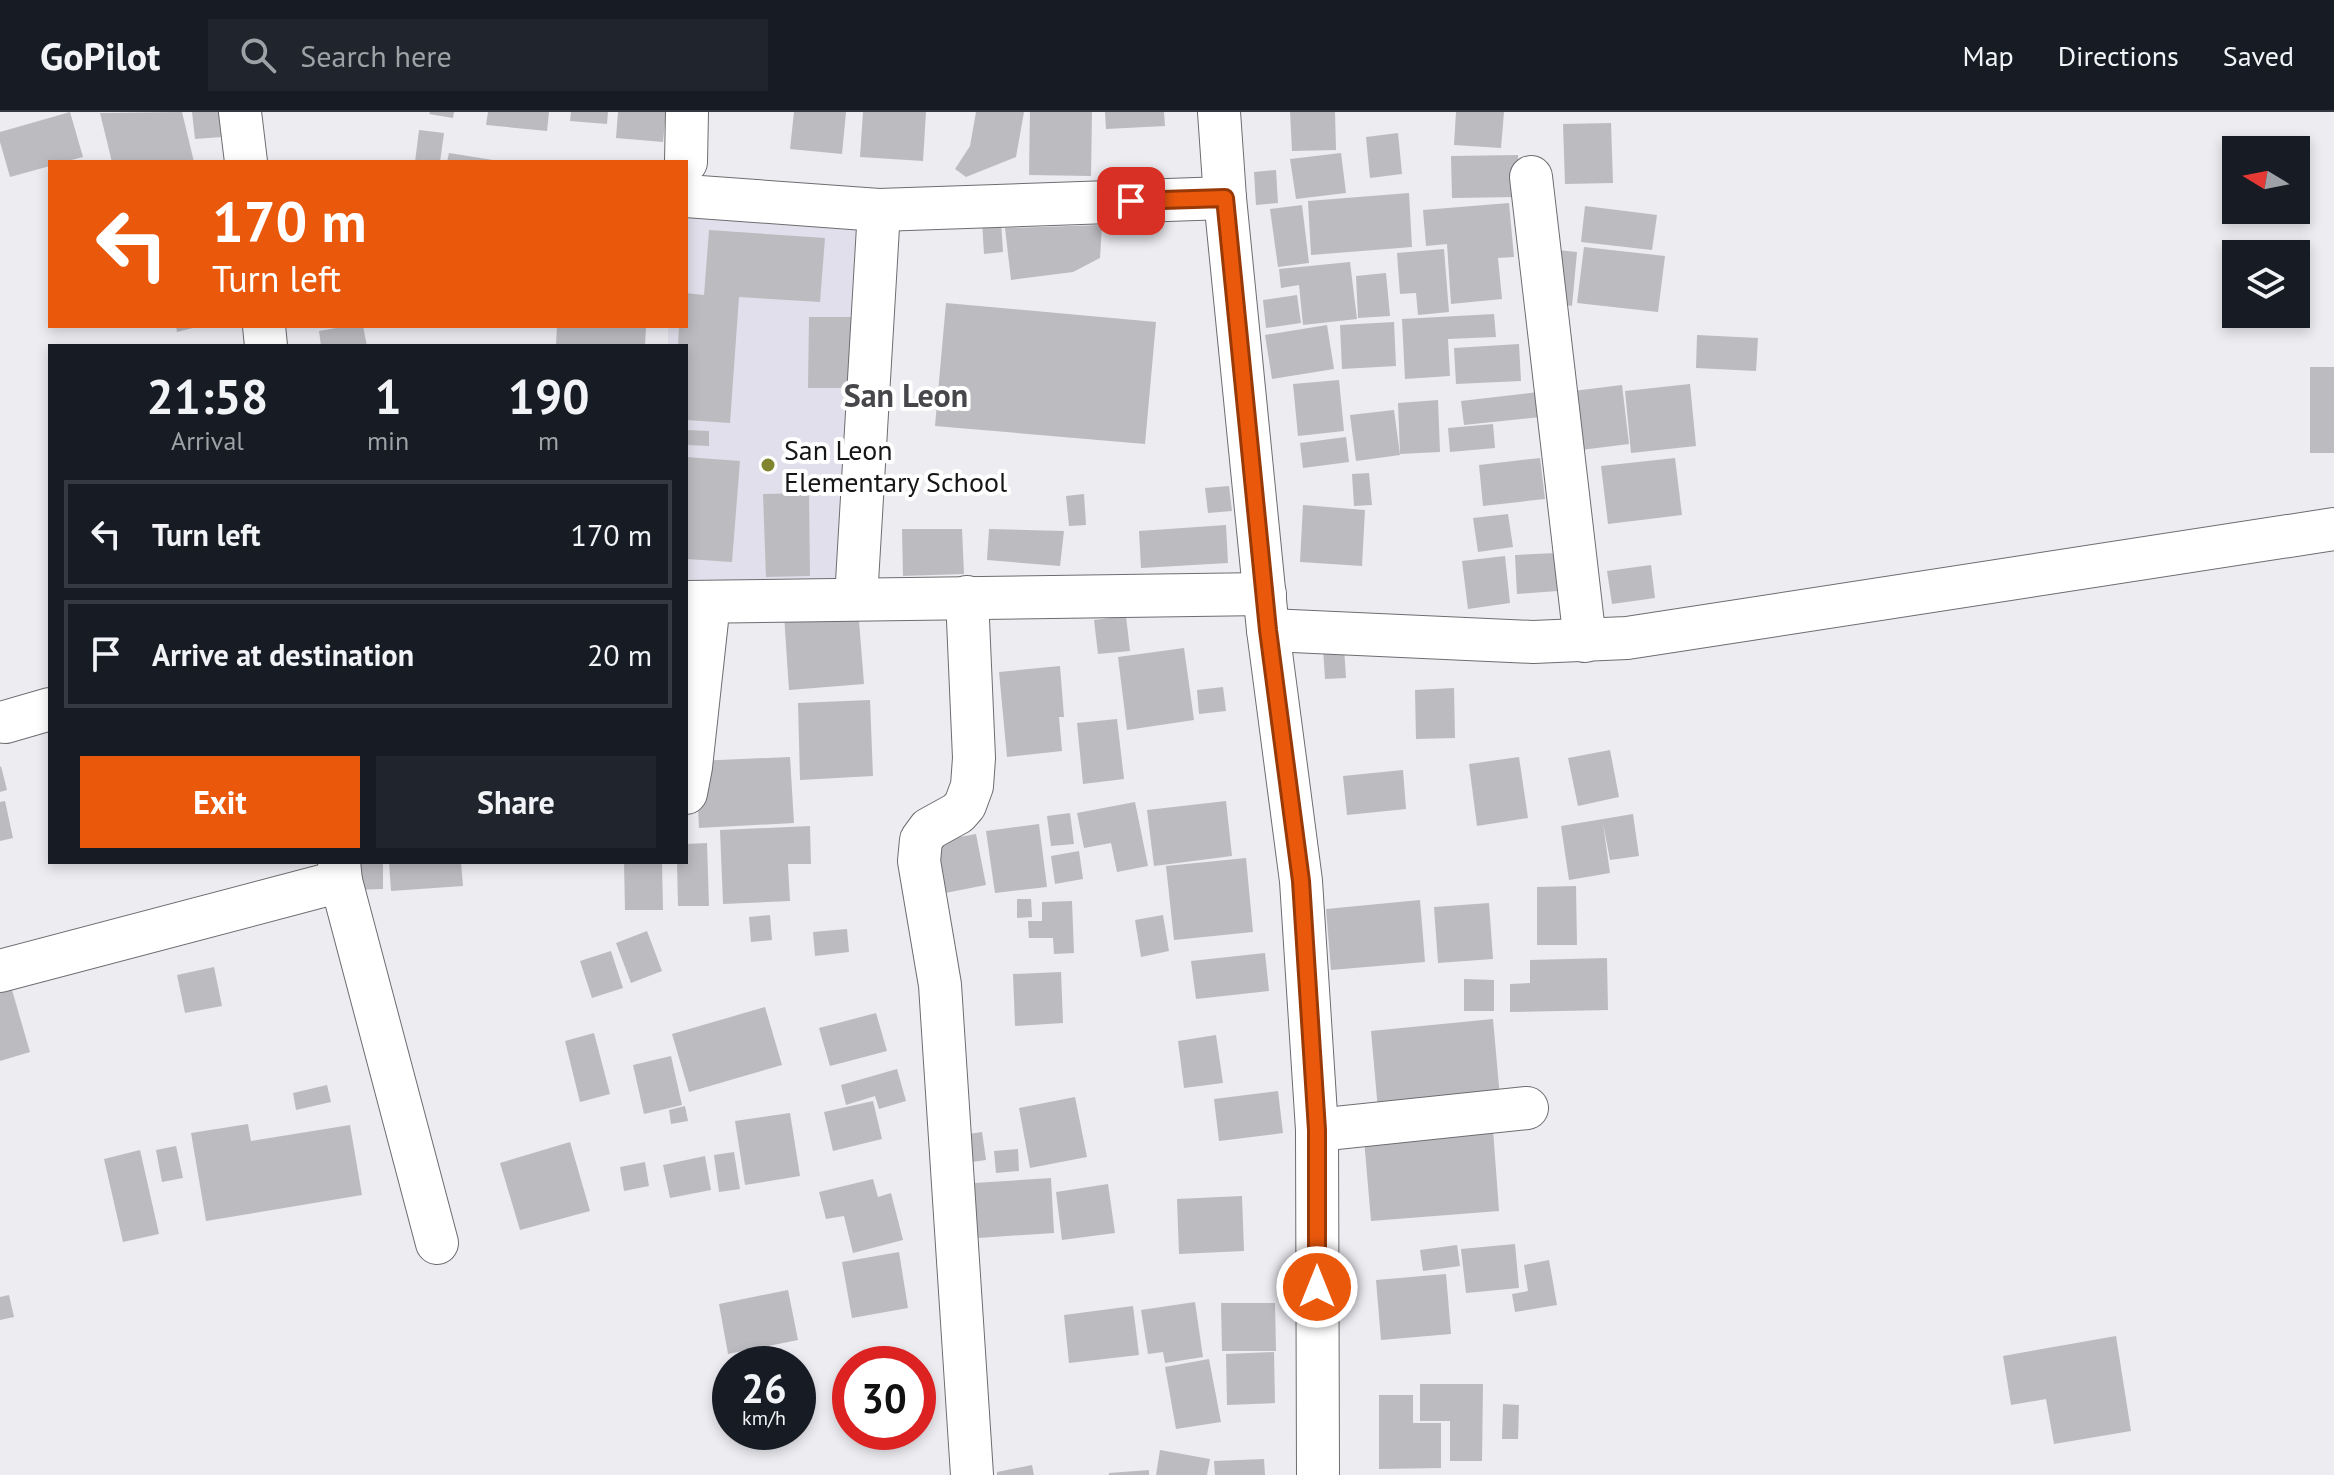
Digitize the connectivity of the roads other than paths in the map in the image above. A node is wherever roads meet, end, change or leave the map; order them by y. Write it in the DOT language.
graph roads {
  1 [pos="240,112"];
  2 [pos="687,112"];
  3 [pos="1219,112"];
  4 [pos="246,160"];
  5 [pos="686,160"];
  6 [pos="1531,177"];
  7 [pos="688,196"];
  8 [pos="1225,198"];
  9 [pos="879,210"];
  10 [pos="2334,529"];
  11 [pos="967,597"];
  12 [pos="856,599"];
  13 [pos="698,602"];
  14 [pos="1266,612"];
  15 [pos="1585,641"];
  16 [pos="48,710"];
  17 [pos="5,722"];
  18 [pos="688,761"];
  19 [pos="340,872"];
  20 [pos="0,971"];
  21 [pos="1527,1108"];
  22 [pos="1317,1130"];
  23 [pos="437,1243"];
  24 [pos="972,1475"];
  25 [pos="1318,1475"];
  1 -- 4 [label="street"];
  2 -- 5 [label="street"];
  3 -- 8 [label="street"];
  6 -- 15 [label="street"];
  7 -- 9 [label="street"];
  8 -- 9 [label="street"];
  8 -- 14 [label="street"];
  9 -- 12 [label="street"];
  10 -- 15 [label="street"];
  11 -- 12 [label="street"];
  11 -- 14 [label="street"];
  11 -- 24 [label="street"];
  12 -- 13 [label="street"];
  13 -- 18 [label="street"];
  14 -- 15 [label="street"];
  14 -- 22 [label="street"];
  16 -- 17 [label="street"];
  19 -- 20 [label="street"];
  19 -- 23 [label="street"];
  21 -- 22 [label="street"];
  22 -- 25 [label="street"];
}
